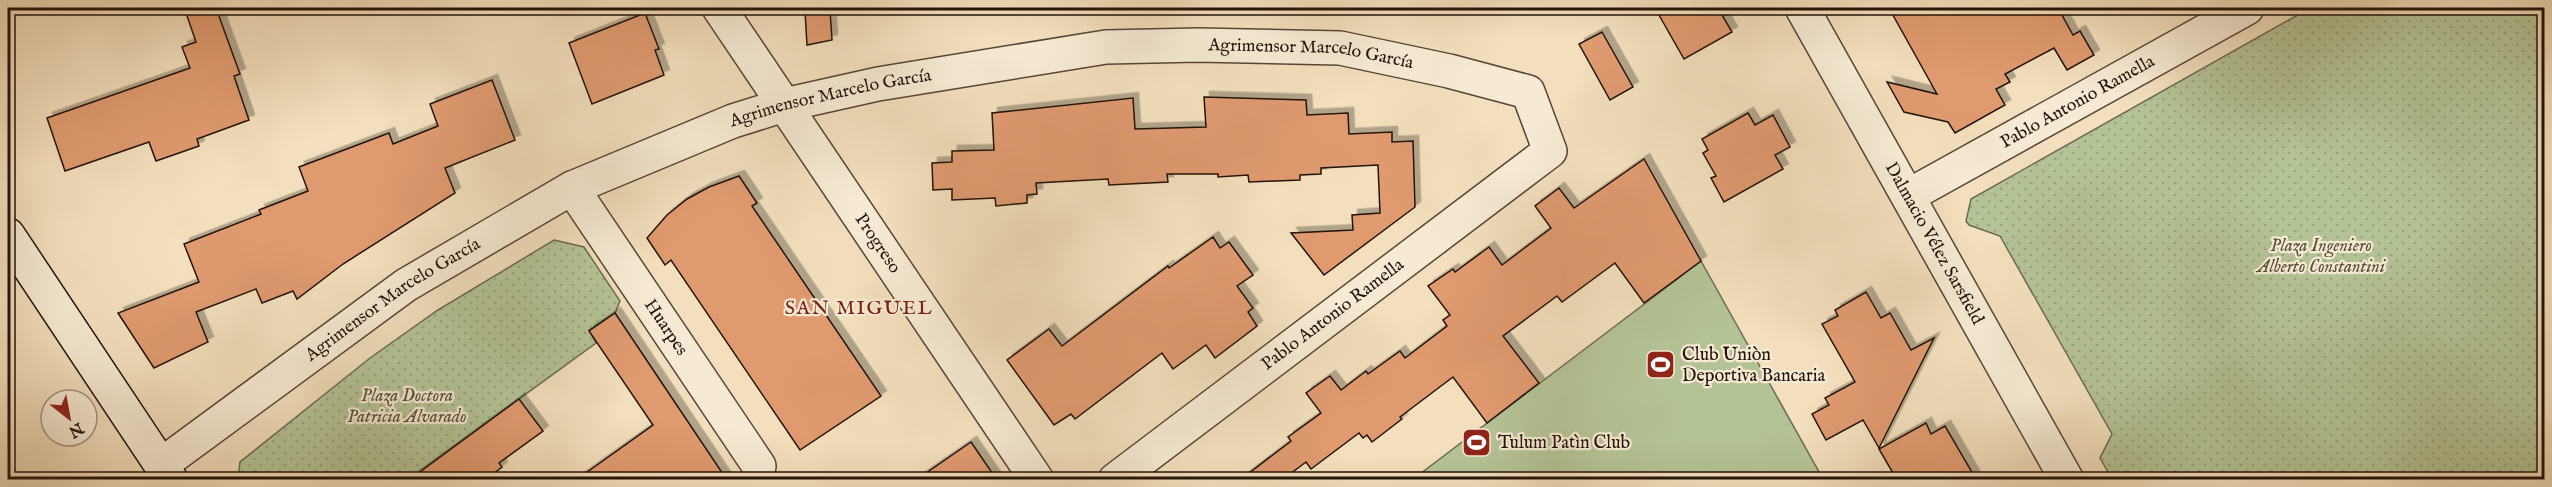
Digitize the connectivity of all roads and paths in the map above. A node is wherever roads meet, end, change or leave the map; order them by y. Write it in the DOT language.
graph roads {
  1 [pos="718,8"];
  2 [pos="1802,8"];
  3 [pos="2247,8"];
  4 [pos="784,105"];
  5 [pos="1550,151"];
  6 [pos="572,188"];
  7 [pos="1908,196"];
  8 [pos="8,235"];
  9 [pos="759,466"];
  10 [pos="166,472"];
  11 [pos="1037,480"];
  12 [pos="1115,480"];
  13 [pos="2067,480"];
  1 -- 4 [label="street, Progreso"];
  2 -- 7 [label="street, Dalmacio Vélez Sarsfield"];
  3 -- 7 [label="street, Pablo Antonio Ramella"];
  4 -- 5 [label="street, Agrimensor Marcelo García"];
  4 -- 6 [label="street, Agrimensor Marcelo García"];
  4 -- 11 [label="street, Progreso"];
  5 -- 12 [label="street, Pablo Antonio Ramella"];
  6 -- 9 [label="street, Huarpes"];
  6 -- 10 [label="street, Agrimensor Marcelo García"];
  7 -- 13 [label="street, Dalmacio Vélez Sarsfield"];
  8 -- 10 [label="street"];
}
